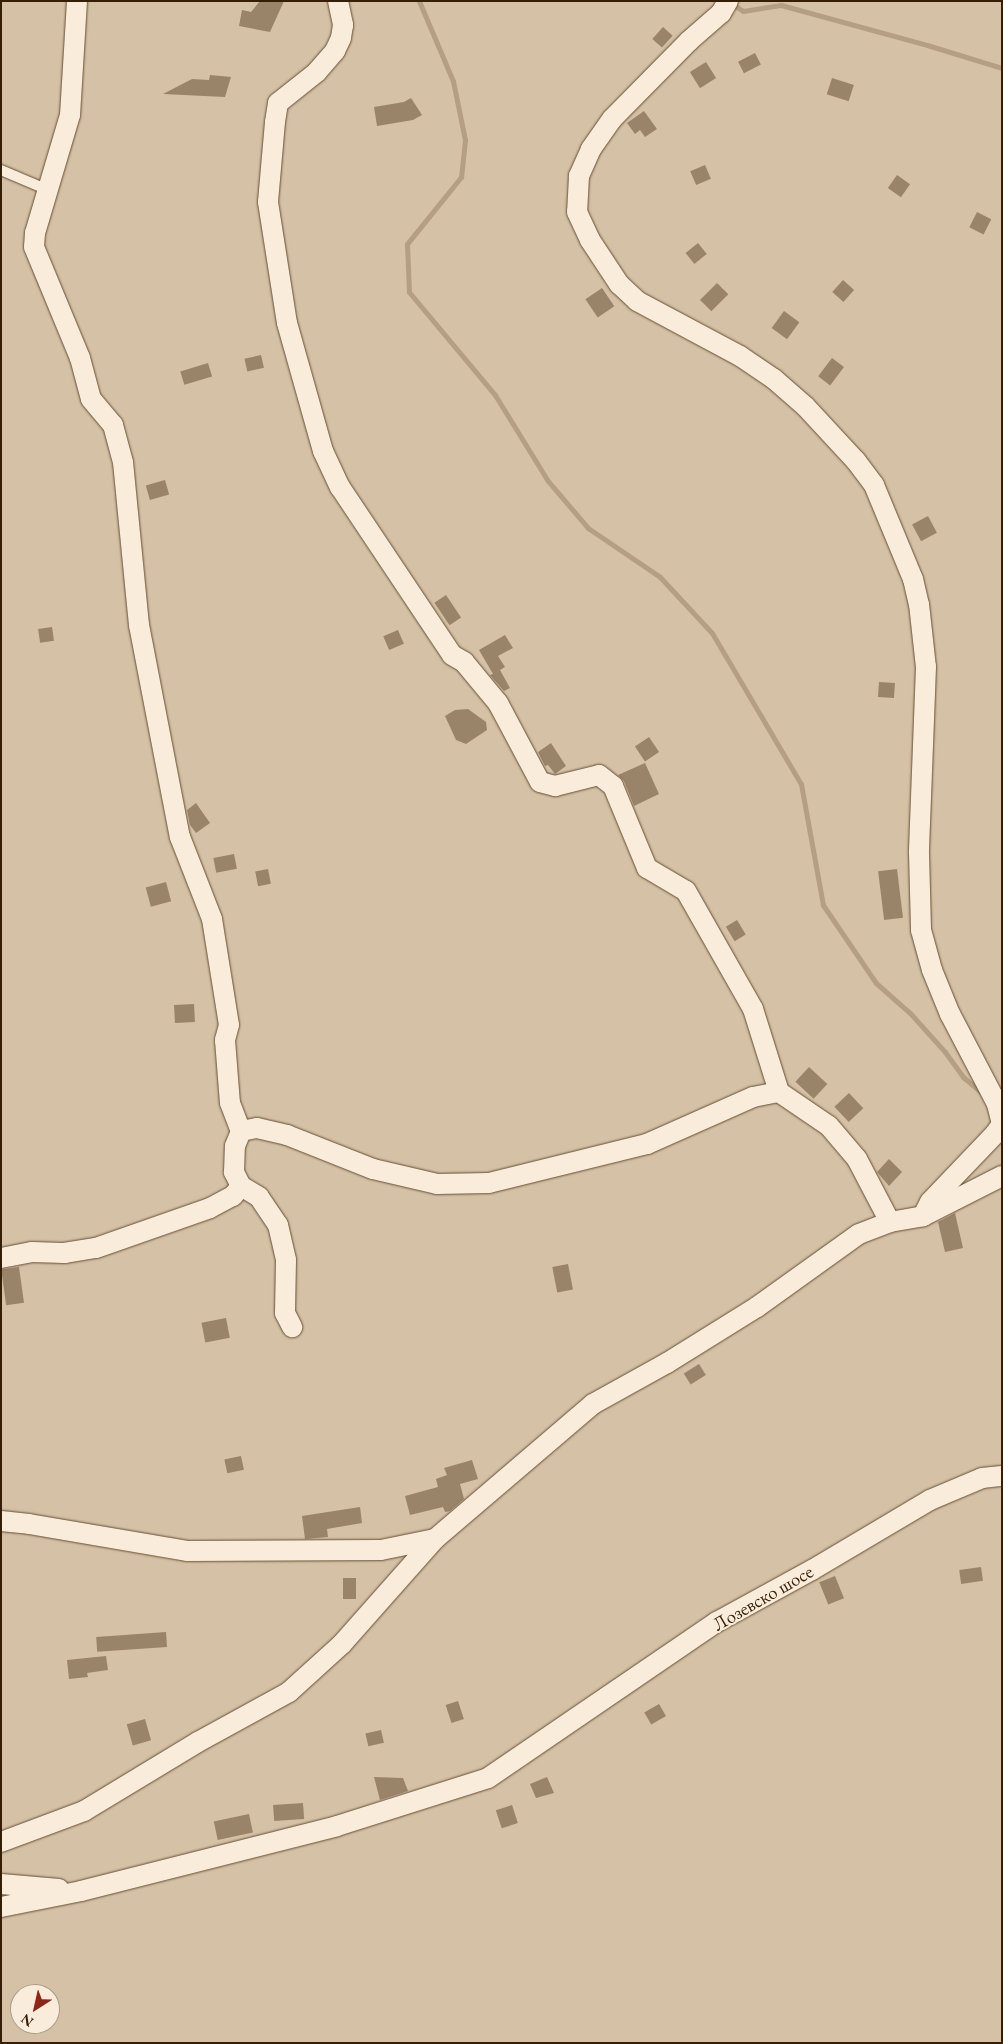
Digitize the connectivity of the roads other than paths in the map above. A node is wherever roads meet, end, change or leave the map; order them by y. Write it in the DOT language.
graph roads {
  1 [pos="77,1"];
  2 [pos="338,1"];
  3 [pos="728,1"];
  4 [pos="1,170"];
  5 [pos="48,190"];
  6 [pos="779,1092"];
  7 [pos="241,1131"];
  8 [pos="1002,1176"];
  9 [pos="241,1186"];
  10 [pos="923,1216"];
  11 [pos="890,1222"];
  12 [pos="1,1258"];
  13 [pos="292,1327"];
  14 [pos="1002,1476"];
  15 [pos="1,1521"];
  16 [pos="435,1539"];
  17 [pos="1,1842"];
  18 [pos="1,1884"];
  19 [pos="80,1891"];
  20 [pos="1,1906"];
  1 -- 5 [label="street"];
  2 -- 6 [label="street"];
  3 -- 10 [label="street"];
  4 -- 5 [label="lane"];
  5 -- 7 [label="street"];
  6 -- 7 [label="street"];
  6 -- 11 [label="street"];
  7 -- 9 [label="street"];
  8 -- 10 [label="street"];
  9 -- 12 [label="street"];
  9 -- 13 [label="street"];
  10 -- 11 [label="street"];
  11 -- 16 [label="street"];
  14 -- 19 [label="street, Лозевско шосе"];
  15 -- 16 [label="street"];
  16 -- 17 [label="street"];
  18 -- 19 [label="street"];
  19 -- 20 [label="street, Лозевско шосе"];
}
